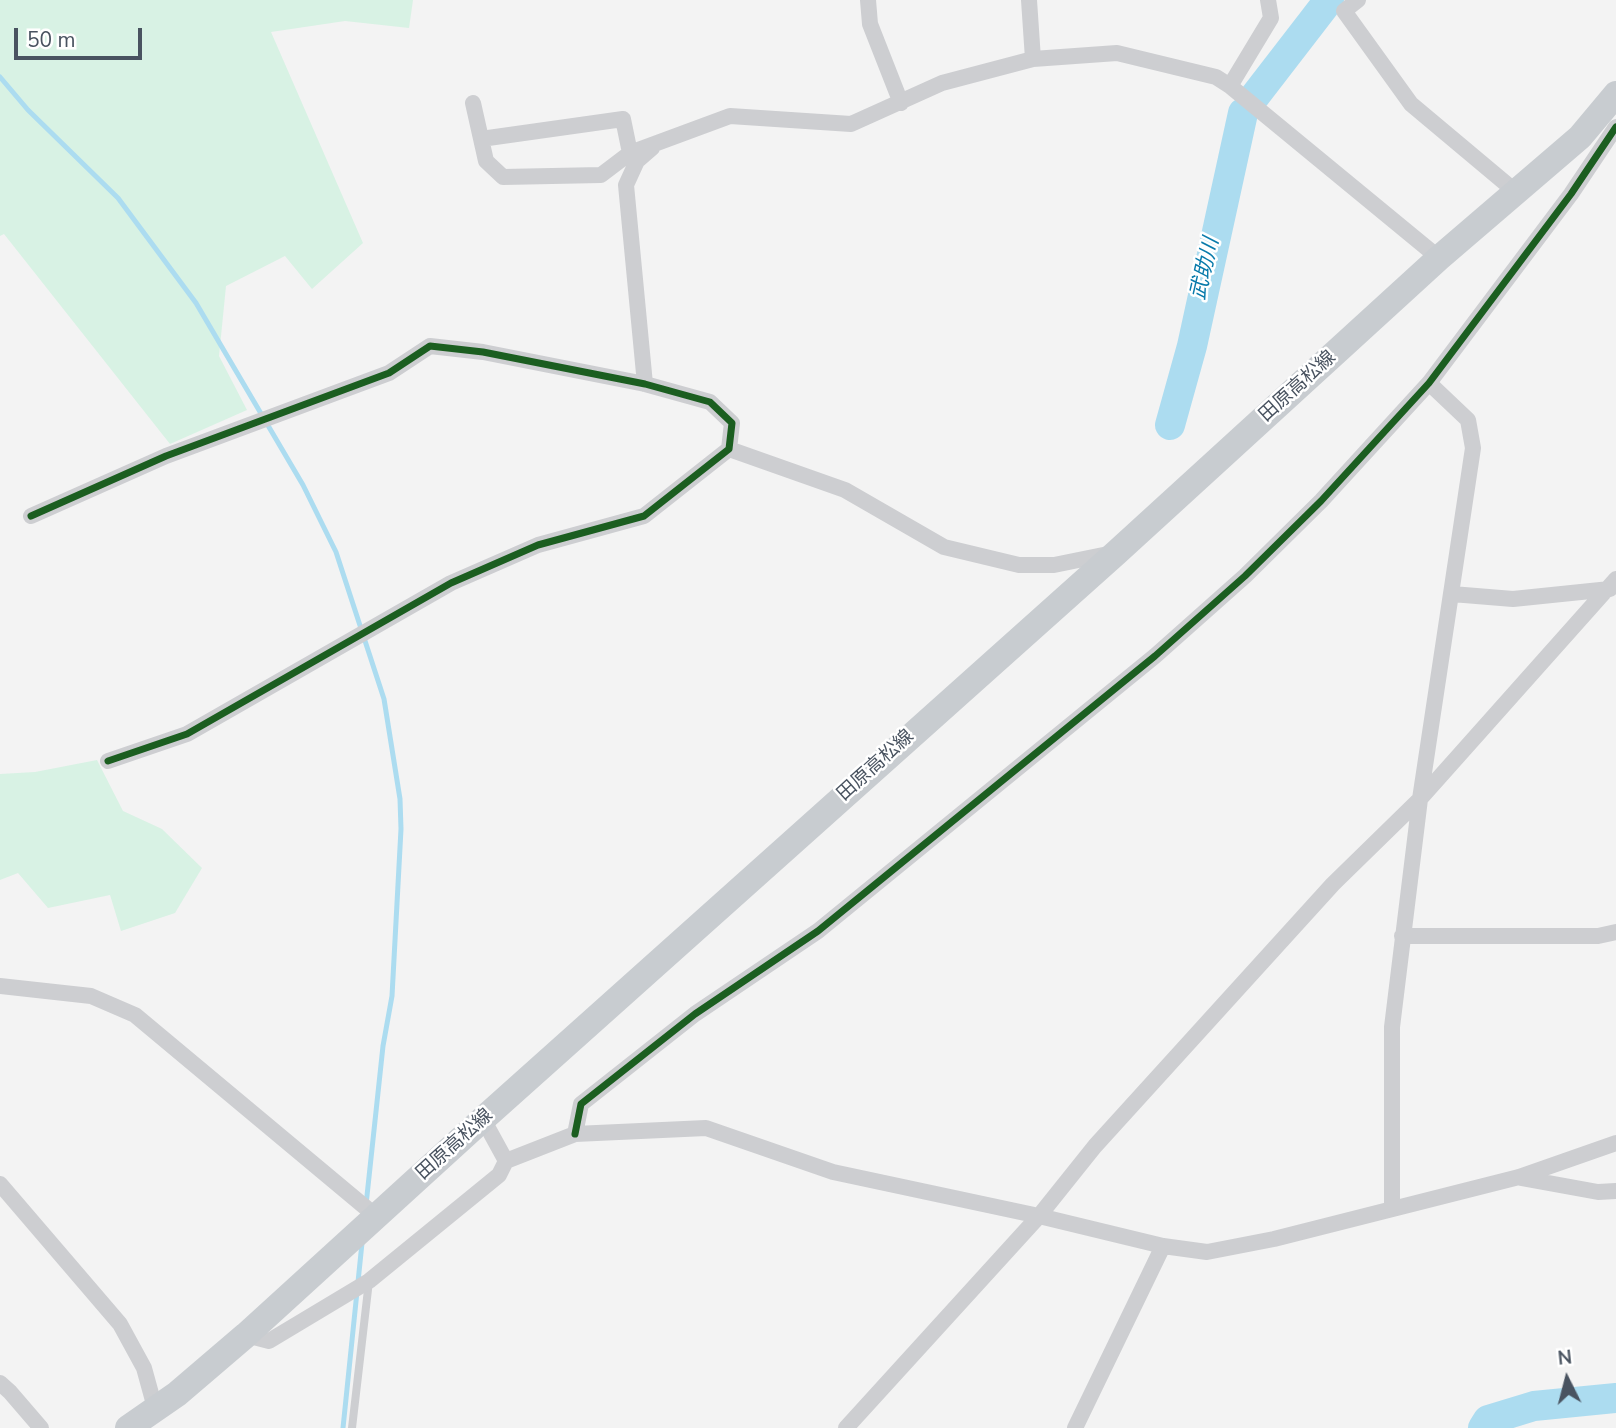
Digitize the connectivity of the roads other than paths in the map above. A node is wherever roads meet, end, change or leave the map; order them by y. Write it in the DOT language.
graph roads {
  1 [pos="868,0"];
  2 [pos="1029,0"];
  3 [pos="1268,0"];
  4 [pos="1358,0"];
  5 [pos="1033,59"];
  6 [pos="1230,86"];
  7 [pos="1616,94"];
  8 [pos="473,103"];
  9 [pos="901,103"];
  10 [pos="1616,127"];
  11 [pos="481,139"];
  12 [pos="658,142"];
  13 [pos="630,153"];
  14 [pos="1516,192"];
  15 [pos="1439,258"];
  16 [pos="1429,383"];
  17 [pos="645,384"];
  18 [pos="729,449"];
  19 [pos="31,516"];
  20 [pos="1116,553"];
  21 [pos="1613,585"];
  22 [pos="1452,594"];
  23 [pos="107,761"];
  24 [pos="1420,799"];
  25 [pos="1616,932"];
  26 [pos="1402,936"];
  27 [pos="0,986"];
  28 [pos="483,1119"];
  29 [pos="575,1134"];
  30 [pos="1616,1143"];
  31 [pos="506,1161"];
  32 [pos="1519,1177"];
  33 [pos="0,1184"];
  34 [pos="1616,1191"];
  35 [pos="1392,1208"];
  36 [pos="1039,1216"];
  37 [pos="377,1217"];
  38 [pos="1163,1246"];
  39 [pos="369,1281"];
  40 [pos="246,1335"];
  41 [pos="0,1384"];
  42 [pos="155,1408"];
  43 [pos="41,1428"];
  44 [pos="128,1428"];
  45 [pos="352,1428"];
  46 [pos="846,1428"];
  47 [pos="1075,1428"];
  1 -- 9 [label="street"];
  2 -- 5 [label="street"];
  3 -- 6 [label="street"];
  4 -- 14 [label="street"];
  5 -- 6 [label="street"];
  5 -- 9 [label="street"];
  6 -- 15 [label="street"];
  7 -- 14 [label="main road, 田原高松線"];
  8 -- 11 [label="street"];
  9 -- 12 [label="street"];
  10 -- 16 [label="street"];
  11 -- 13 [label="street"];
  11 -- 13 [label="street"];
  12 -- 13 [label="street"];
  12 -- 17 [label="street"];
  14 -- 15 [label="main road, 田原高松線"];
  15 -- 20 [label="main road, 田原高松線"];
  16 -- 22 [label="street"];
  16 -- 29 [label="street"];
  17 -- 18 [label="street"];
  17 -- 19 [label="street"];
  18 -- 20 [label="street"];
  18 -- 23 [label="street"];
  20 -- 28 [label="main road, 田原高松線"];
  21 -- 22 [label="street"];
  21 -- 24 [label="street"];
  22 -- 24 [label="street"];
  24 -- 26 [label="street"];
  24 -- 36 [label="street"];
  25 -- 26 [label="street"];
  26 -- 35 [label="street"];
  27 -- 37 [label="street"];
  28 -- 31 [label="street"];
  28 -- 37 [label="main road, 田原高松線"];
  29 -- 31 [label="street"];
  29 -- 36 [label="street"];
  30 -- 32 [label="street"];
  31 -- 39 [label="street"];
  32 -- 34 [label="street"];
  32 -- 35 [label="street"];
  33 -- 42 [label="street"];
  35 -- 38 [label="street"];
  36 -- 38 [label="street"];
  36 -- 46 [label="street"];
  37 -- 40 [label="main road, 田原高松線"];
  38 -- 47 [label="street"];
  39 -- 40 [label="street"];
  39 -- 45 [label="lane"];
  40 -- 42 [label="main road, 田原高松線"];
  41 -- 43 [label="street"];
  42 -- 44 [label="main road, 田原高松線"];
}
